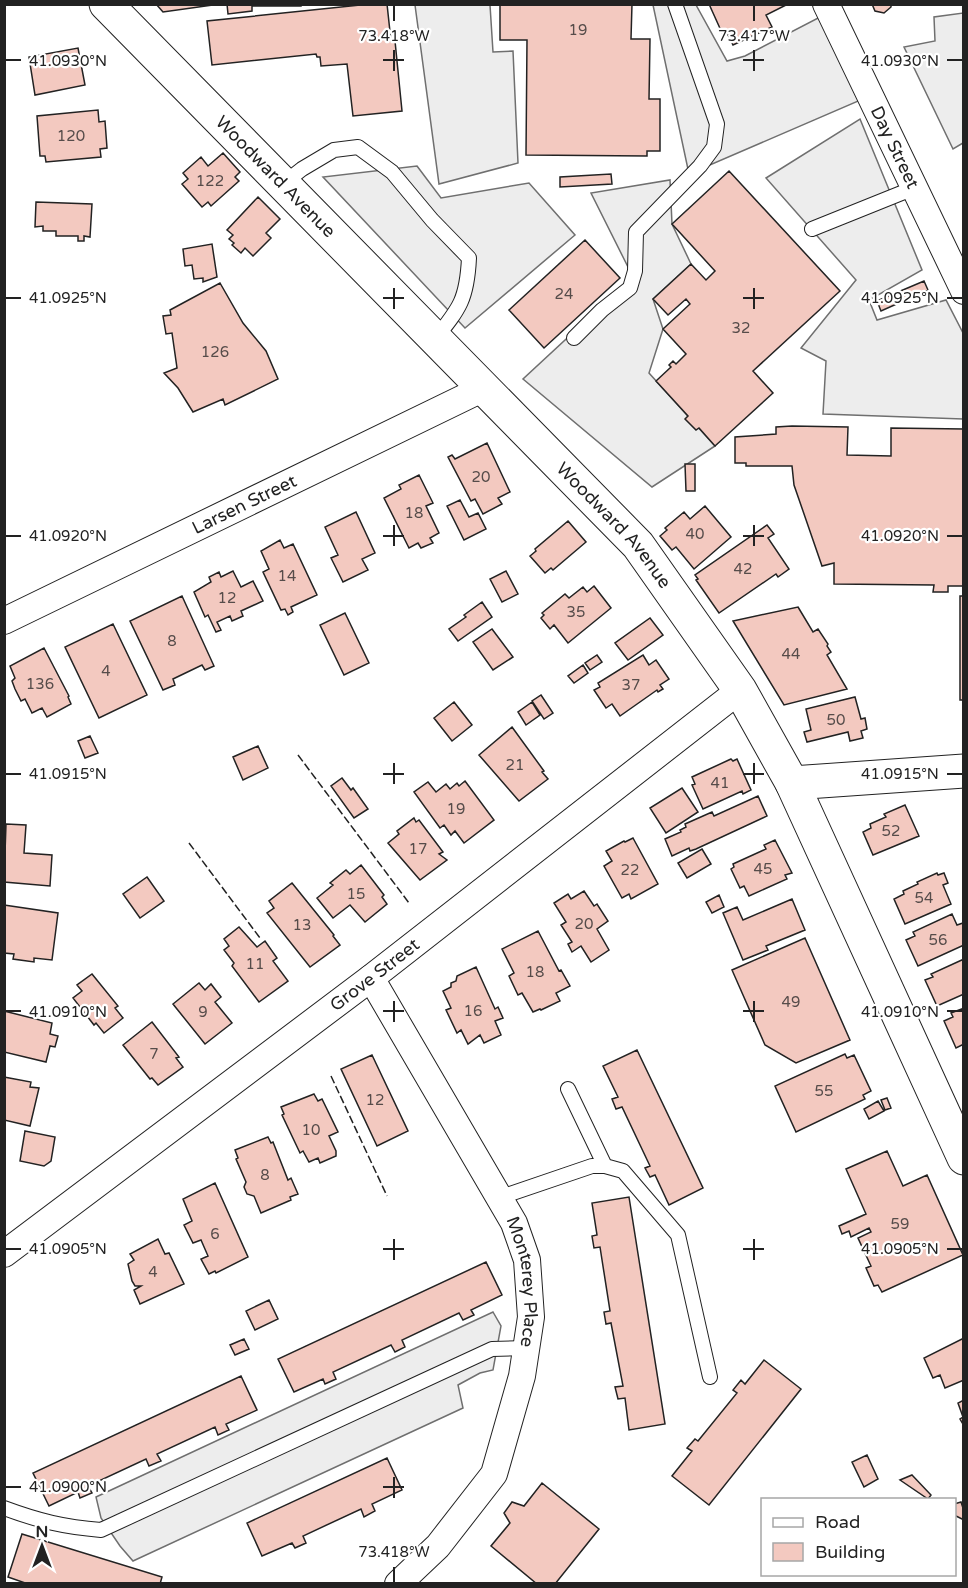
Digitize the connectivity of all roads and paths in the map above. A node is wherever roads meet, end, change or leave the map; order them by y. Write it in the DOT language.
graph roads {
  1 [pos="106,4"];
  2 [pos="675,4"];
  3 [pos="826,4"];
  4 [pos="283,184"];
  5 [pos="914,188"];
  6 [pos="812,229"];
  7 [pos="963,291"];
  8 [pos="574,338"];
  9 [pos="435,339"];
  10 [pos="484,388"];
  11 [pos="4,621"];
  12 [pos="740,690"];
  13 [pos="963,771"];
  14 [pos="792,783"];
  15 [pos="372,978"];
  16 [pos="568,1089"];
  17 [pos="963,1158"];
  18 [pos="605,1166"];
  19 [pos="501,1197"];
  20 [pos="4,1254"];
  21 [pos="526,1348"];
  22 [pos="710,1377"];
  23 [pos="4,1508"];
  24 [pos="398,1584"];
  1 -- 4 [label="main road, Woodward Avenue"];
  2 -- 8 [label="lane"];
  3 -- 5 [label="street, Day Street"];
  4 -- 9 [label="main road, Woodward Avenue"];
  4 -- 9 [label="lane"];
  5 -- 6 [label="lane"];
  5 -- 7 [label="street, Day Street"];
  9 -- 10 [label="main road, Woodward Avenue"];
  10 -- 11 [label="street, Larsen Street"];
  10 -- 12 [label="main road, Woodward Avenue"];
  12 -- 14 [label="main road, Woodward Avenue"];
  12 -- 15 [label="street, Grove Street"];
  13 -- 14 [label="main road"];
  14 -- 17 [label="main road, Woodward Avenue"];
  15 -- 19 [label="street, Monterey Place"];
  15 -- 20 [label="street, Grove Street"];
  16 -- 18 [label="lane"];
  18 -- 19 [label="lane"];
  18 -- 22 [label="lane"];
  19 -- 21 [label="street, Monterey Place"];
  21 -- 23 [label="lane"];
  21 -- 24 [label="street, Monterey Place"];
}
